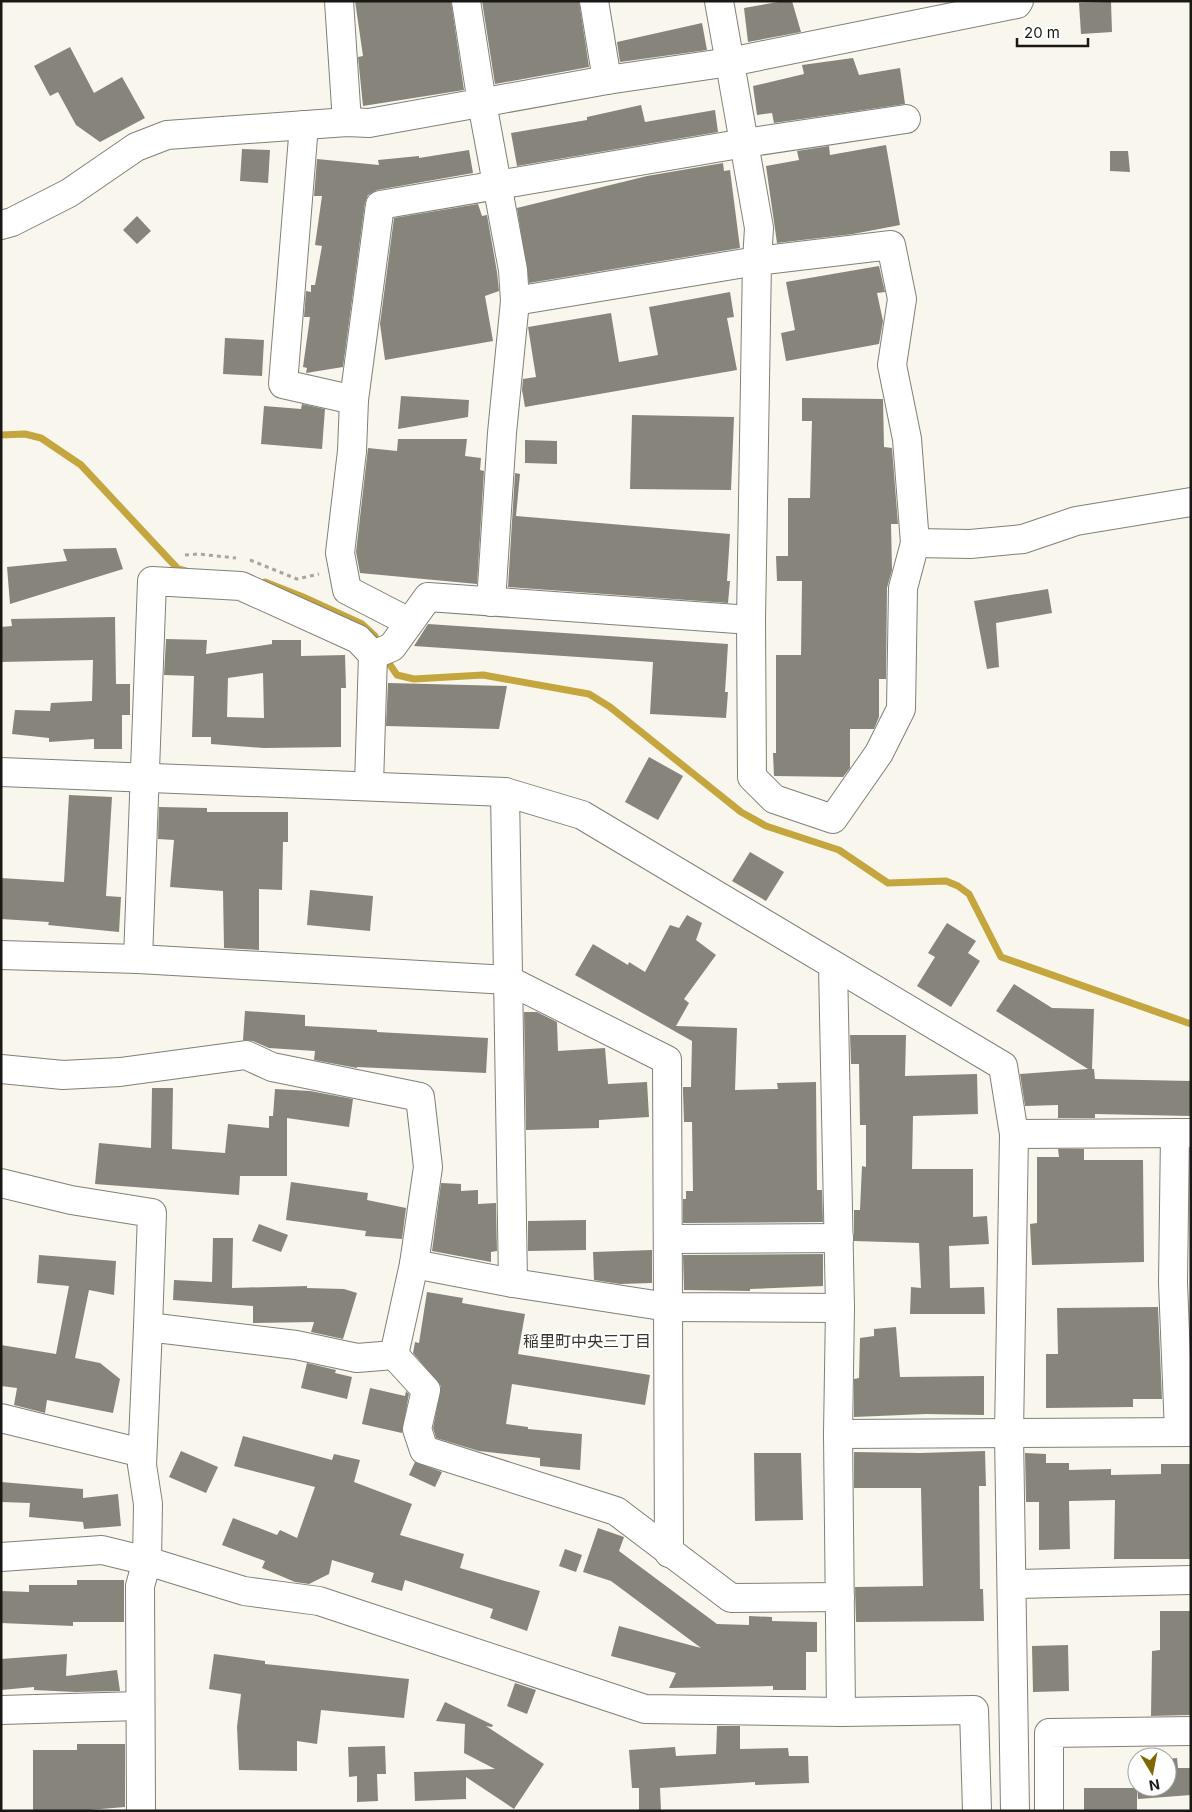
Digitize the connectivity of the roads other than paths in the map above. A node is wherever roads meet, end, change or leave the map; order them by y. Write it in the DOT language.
graph roads {
  1 [pos="339,1"];
  2 [pos="466,1"];
  3 [pos="594,1"];
  4 [pos="719,1"];
  5 [pos="1019,1"];
  6 [pos="730,62"];
  7 [pos="607,80"];
  8 [pos="482,103"];
  9 [pos="906,119"];
  10 [pos="346,122"];
  11 [pos="304,125"];
  12 [pos="745,143"];
  13 [pos="497,186"];
  14 [pos="1,225"];
  15 [pos="757,261"];
  16 [pos="515,301"];
  17 [pos="354,400"];
  18 [pos="1191,502"];
  19 [pos="915,542"];
  20 [pos="491,602"];
  21 [pos="751,620"];
  22 [pos="410,622"];
  23 [pos="382,651"];
  24 [pos="1,772"];
  25 [pos="143,778"];
  26 [pos="370,785"];
  27 [pos="505,792"];
  28 [pos="1,955"];
  29 [pos="138,959"];
  30 [pos="833,966"];
  31 [pos="508,980"];
  32 [pos="1,1068"];
  33 [pos="1183,1133"];
  34 [pos="1014,1134"];
  35 [pos="1,1183"];
  36 [pos="839,1238"];
  37 [pos="668,1239"];
  38 [pos="414,1264"];
  39 [pos="513,1283"];
  40 [pos="1182,1283"];
  41 [pos="668,1307"];
  42 [pos="840,1308"];
  43 [pos="148,1328"];
  44 [pos="394,1355"];
  45 [pos="1,1418"];
  46 [pos="1185,1432"];
  47 [pos="838,1434"];
  48 [pos="1009,1434"];
  49 [pos="142,1453"];
  50 [pos="669,1553"];
  51 [pos="1,1557"];
  52 [pos="147,1561"];
  53 [pos="1191,1580"];
  54 [pos="1012,1584"];
  55 [pos="840,1597"];
  56 [pos="139,1706"];
  57 [pos="1,1710"];
  58 [pos="842,1712"];
  59 [pos="1191,1731"];
  60 [pos="140,1811"];
  61 [pos="977,1811"];
  62 [pos="1015,1811"];
  63 [pos="1049,1811"];
  1 -- 10 [label="street"];
  2 -- 8 [label="street"];
  3 -- 7 [label="street"];
  4 -- 6 [label="street"];
  5 -- 6 [label="street"];
  6 -- 7 [label="street"];
  6 -- 12 [label="street"];
  7 -- 8 [label="street"];
  8 -- 10 [label="street"];
  8 -- 13 [label="street"];
  9 -- 12 [label="street"];
  10 -- 11 [label="street"];
  11 -- 14 [label="street"];
  11 -- 17 [label="street"];
  12 -- 13 [label="street"];
  12 -- 15 [label="street"];
  13 -- 16 [label="street"];
  13 -- 17 [label="street"];
  15 -- 16 [label="street"];
  15 -- 19 [label="street"];
  15 -- 21 [label="street"];
  16 -- 20 [label="street"];
  17 -- 22 [label="street"];
  18 -- 19 [label="street"];
  19 -- 21 [label="street"];
  20 -- 21 [label="street"];
  20 -- 22 [label="street"];
  22 -- 23 [label="street"];
  23 -- 25 [label="street"];
  23 -- 26 [label="street"];
  24 -- 25 [label="street"];
  25 -- 26 [label="street"];
  25 -- 29 [label="street"];
  26 -- 27 [label="street"];
  27 -- 30 [label="street"];
  27 -- 31 [label="street"];
  28 -- 29 [label="street"];
  29 -- 31 [label="street"];
  30 -- 34 [label="street"];
  30 -- 36 [label="street"];
  31 -- 37 [label="street"];
  31 -- 39 [label="street"];
  32 -- 38 [label="street"];
  33 -- 34 [label="street"];
  33 -- 40 [label="street"];
  34 -- 48 [label="street"];
  35 -- 43 [label="street"];
  36 -- 37 [label="street"];
  36 -- 42 [label="street"];
  37 -- 41 [label="street"];
  38 -- 39 [label="street"];
  38 -- 44 [label="street"];
  39 -- 41 [label="street"];
  40 -- 46 [label="street"];
  41 -- 42 [label="street"];
  41 -- 50 [label="street"];
  42 -- 47 [label="street"];
  43 -- 44 [label="street"];
  43 -- 49 [label="street"];
  44 -- 50 [label="street"];
  45 -- 49 [label="street"];
  46 -- 48 [label="street"];
  47 -- 48 [label="street"];
  47 -- 55 [label="street"];
  48 -- 54 [label="street"];
  49 -- 52 [label="street"];
  50 -- 55 [label="street"];
  51 -- 52 [label="street"];
  52 -- 56 [label="street"];
  52 -- 58 [label="street"];
  53 -- 54 [label="street"];
  54 -- 62 [label="street"];
  55 -- 58 [label="street"];
  56 -- 57 [label="street"];
  56 -- 60 [label="street"];
  58 -- 61 [label="street"];
  59 -- 63 [label="street"];
}
